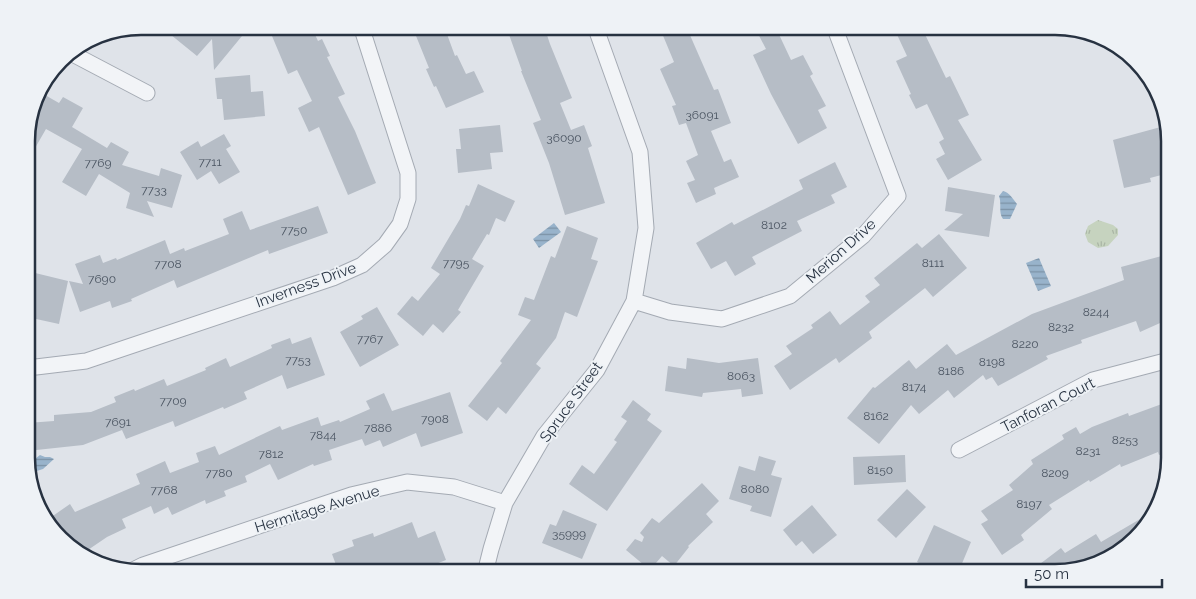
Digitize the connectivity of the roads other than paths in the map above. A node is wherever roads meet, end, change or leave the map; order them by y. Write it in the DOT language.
graph roads {
  1 [pos="364,35"];
  2 [pos="598,35"];
  3 [pos="837,35"];
  4 [pos="77,56"];
  5 [pos="147,94"];
  6 [pos="634,301"];
  7 [pos="1161,362"];
  8 [pos="35,367"];
  9 [pos="959,450"];
  10 [pos="505,503"];
  11 [pos="147,564"];
  12 [pos="487,564"];
  1 -- 8 [label="street, Inverness Drive"];
  2 -- 6 [label="street, Spruce Street"];
  3 -- 6 [label="street, Merion Drive"];
  4 -- 5 [label="street"];
  6 -- 10 [label="street, Spruce Street"];
  7 -- 9 [label="street, Tanforan Court"];
  10 -- 11 [label="street, Hermitage Avenue"];
  10 -- 12 [label="street, Spruce Street"];
}
